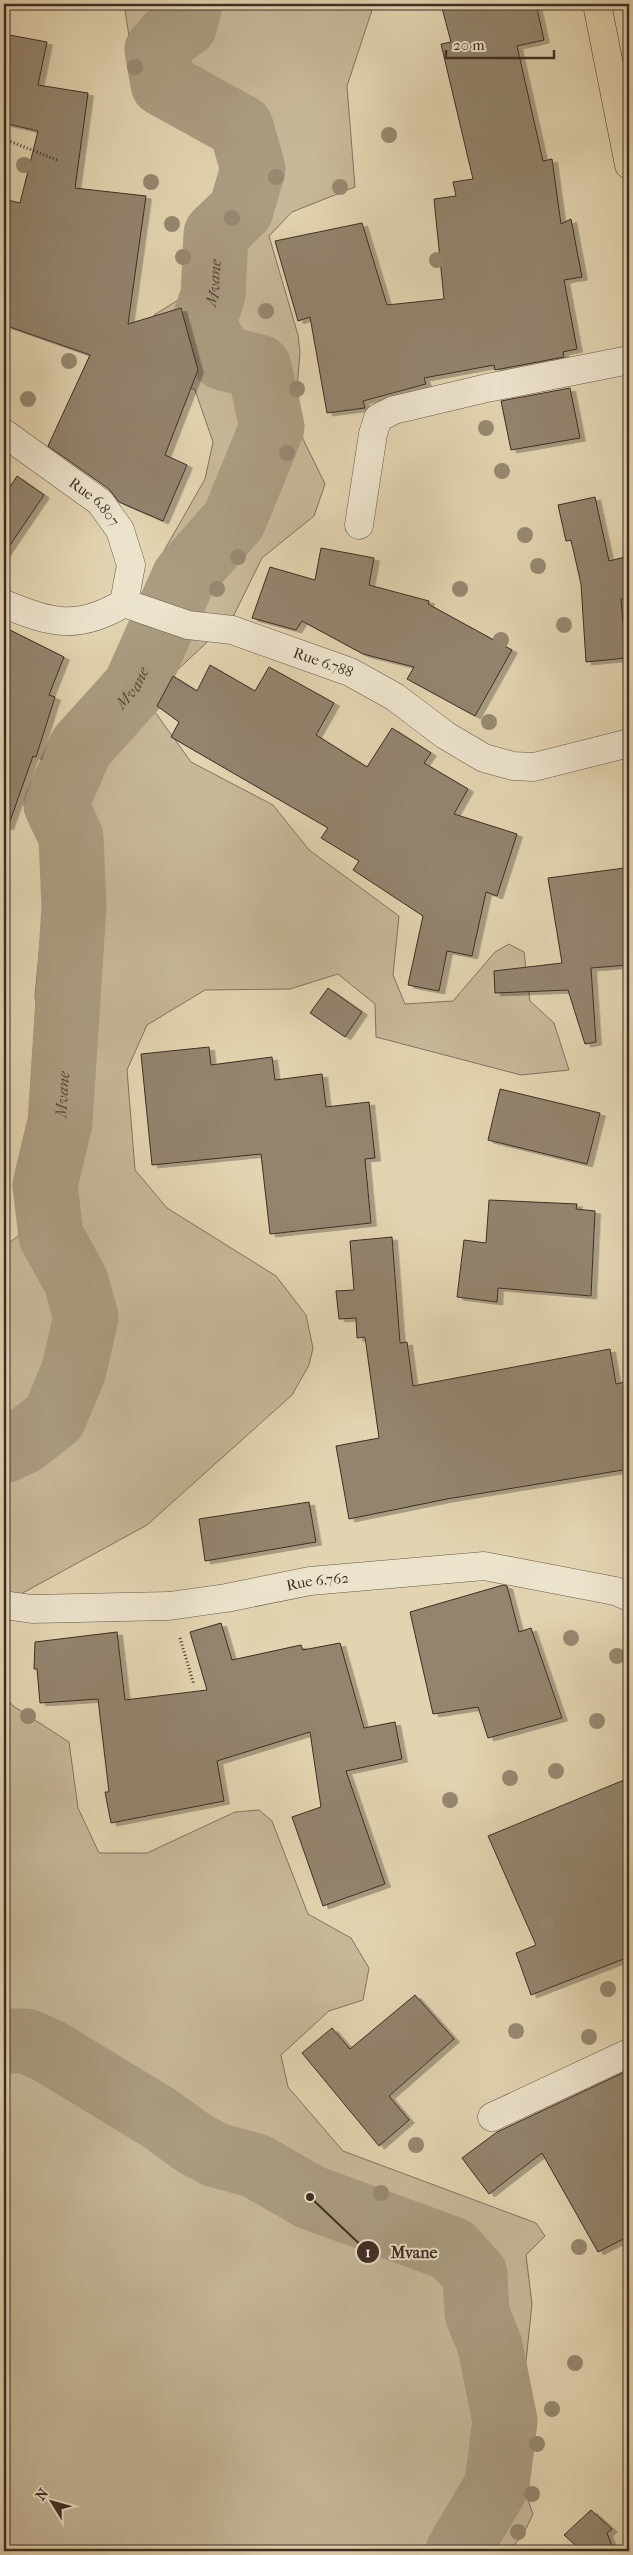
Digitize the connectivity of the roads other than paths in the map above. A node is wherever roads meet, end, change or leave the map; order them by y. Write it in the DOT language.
graph roads {
  1 [pos="597,4"];
  2 [pos="629,165"];
  3 [pos="629,360"];
  4 [pos="4,433"];
  5 [pos="359,525"];
  6 [pos="4,604"];
  7 [pos="135,607"];
  8 [pos="629,743"];
  9 [pos="629,1597"];
  10 [pos="4,1605"];
  11 [pos="629,2053"];
  12 [pos="492,2117"];
  1 -- 2 [label="main road"];
  3 -- 5 [label="street"];
  4 -- 7 [label="street, Rue 6.807"];
  6 -- 7 [label="street"];
  7 -- 8 [label="street, Rue 6.788"];
  9 -- 10 [label="street, Rue 6.762"];
  11 -- 12 [label="street"];
}
